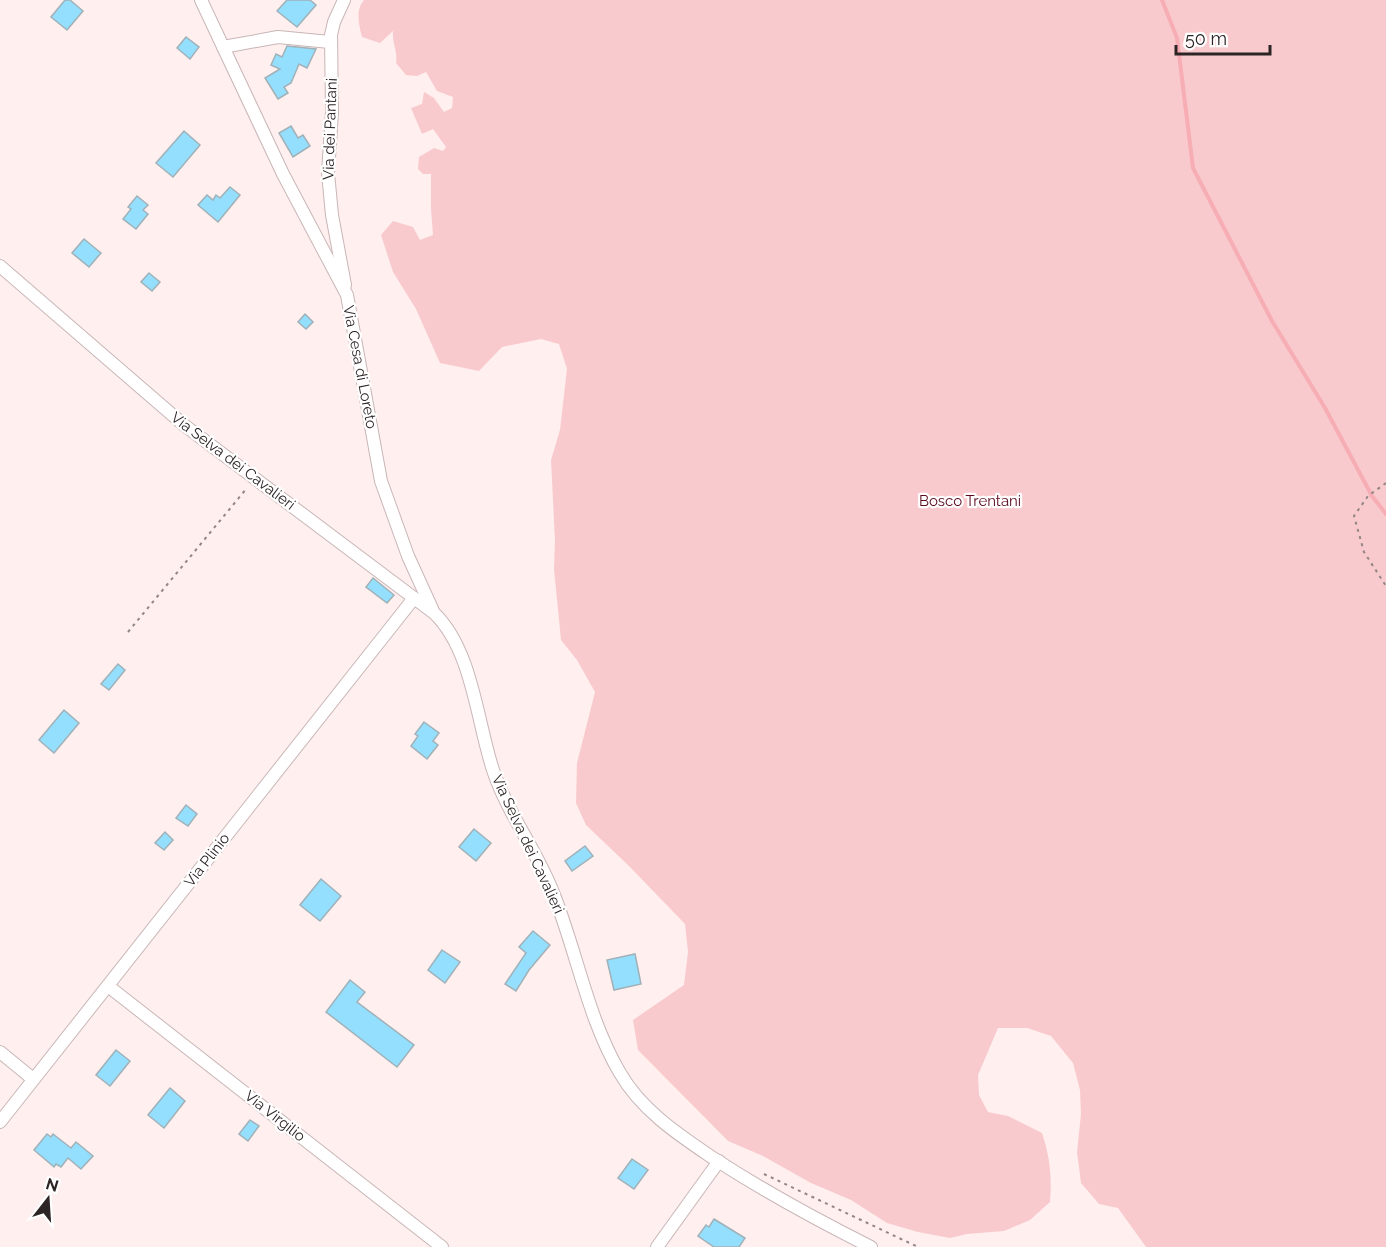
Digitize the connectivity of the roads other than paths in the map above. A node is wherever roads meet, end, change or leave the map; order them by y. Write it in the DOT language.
graph roads {
  1 [pos="201,0"];
  2 [pos="344,0"];
  3 [pos="330,42"];
  4 [pos="223,47"];
  5 [pos="0,266"];
  6 [pos="347,295"];
  7 [pos="414,598"];
  8 [pos="434,613"];
  9 [pos="108,986"];
  10 [pos="0,1053"];
  11 [pos="33,1079"];
  12 [pos="0,1122"];
  13 [pos="719,1161"];
  14 [pos="442,1247"];
  15 [pos="657,1247"];
  16 [pos="871,1247"];
  1 -- 4 [label="street, Via Cesa di Loreto"];
  2 -- 3 [label="street, Via dei Pantani"];
  3 -- 4 [label="street"];
  3 -- 6 [label="street, Via dei Pantani"];
  4 -- 6 [label="street, Via Cesa di Loreto"];
  5 -- 7 [label="street, Via Selva dei Cavalieri"];
  6 -- 8 [label="street, Via Cesa di Loreto"];
  7 -- 8 [label="street, Via Selva dei Cavalieri"];
  7 -- 9 [label="street, Via Plinio"];
  8 -- 13 [label="street, Via Selva dei Cavalieri"];
  9 -- 11 [label="street, Via Plinio"];
  9 -- 14 [label="street, Via Virgilio"];
  10 -- 11 [label="street"];
  11 -- 12 [label="street, Via Plinio"];
  13 -- 15 [label="street"];
  13 -- 16 [label="street, Via Selva dei Cavalieri"];
}
